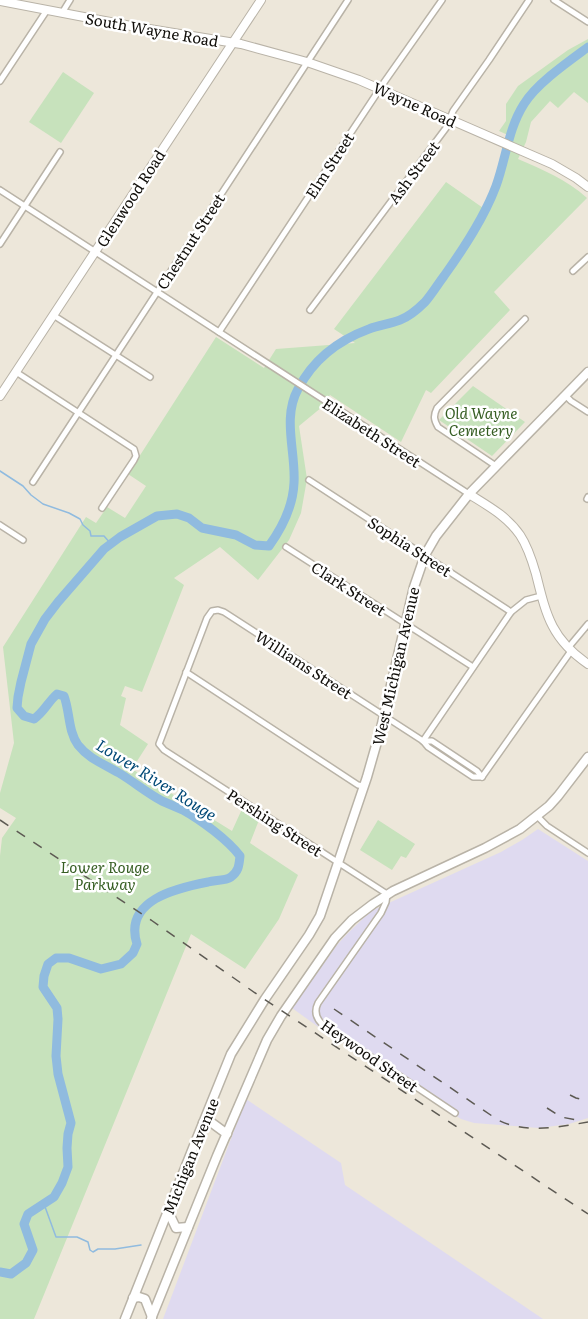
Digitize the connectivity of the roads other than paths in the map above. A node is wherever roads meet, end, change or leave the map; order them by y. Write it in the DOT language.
graph roads {
  1 [pos="70,0"];
  2 [pos="261,0"];
  3 [pos="348,0"];
  4 [pos="442,0"];
  5 [pos="530,0"];
  6 [pos="554,0"];
  7 [pos="0,1"];
  8 [pos="47,10"];
  9 [pos="62,13"];
  10 [pos="588,22"];
  11 [pos="233,43"];
  12 [pos="307,62"];
  13 [pos="0,81"];
  14 [pos="380,88"];
  15 [pos="450,119"];
  16 [pos="60,152"];
  17 [pos="588,187"];
  18 [pos="0,190"];
  19 [pos="25,206"];
  20 [pos="0,244"];
  21 [pos="94,252"];
  22 [pos="588,257"];
  23 [pos="573,271"];
  24 [pos="157,292"];
  25 [pos="310,310"];
  26 [pos="53,315"];
  27 [pos="525,320"];
  28 [pos="219,332"];
  29 [pos="116,355"];
  30 [pos="16,372"];
  31 [pos="588,372"];
  32 [pos="150,377"];
  33 [pos="565,395"];
  34 [pos="0,396"];
  35 [pos="588,412"];
  36 [pos="78,413"];
  37 [pos="496,466"];
  38 [pos="309,480"];
  39 [pos="33,482"];
  40 [pos="469,494"];
  41 [pos="102,508"];
  42 [pos="0,525"];
  43 [pos="23,540"];
  44 [pos="286,547"];
  45 [pos="425,555"];
  46 [pos="542,596"];
  47 [pos="511,612"];
  48 [pos="405,623"];
  49 [pos="588,624"];
  50 [pos="569,650"];
  51 [pos="588,664"];
  52 [pos="473,667"];
  53 [pos="186,672"];
  54 [pos="384,716"];
  55 [pos="423,741"];
  56 [pos="588,756"];
  57 [pos="364,786"];
  58 [pos="537,816"];
  59 [pos="588,853"];
  60 [pos="338,863"];
  61 [pos="387,894"];
  62 [pos="265,999"];
  63 [pos="455,1113"];
  64 [pos="203,1123"];
  65 [pos="227,1134"];
  66 [pos="168,1211"];
  67 [pos="188,1227"];
  68 [pos="133,1298"];
  69 [pos="151,1318"];
  70 [pos="126,1319"];
  1 -- 9 [label="street"];
  2 -- 11 [label="street, Glenwood Road"];
  3 -- 12 [label="street, Chestnut Street"];
  4 -- 14 [label="street, Elm Street"];
  5 -- 15 [label="street, Ash Street"];
  6 -- 10 [label="street"];
  7 -- 8 [label="street, South Wayne Road"];
  8 -- 9 [label="street, South Wayne Road"];
  8 -- 13 [label="street"];
  9 -- 11 [label="street, South Wayne Road"];
  11 -- 12 [label="street, Wayne Road"];
  11 -- 21 [label="street, Glenwood Road"];
  12 -- 14 [label="street, Wayne Road"];
  12 -- 24 [label="street, Chestnut Street"];
  14 -- 15 [label="street, Wayne Road"];
  14 -- 28 [label="street, Elm Street"];
  15 -- 17 [label="street, Wayne Road"];
  15 -- 25 [label="street, Ash Street"];
  16 -- 19 [label="street"];
  18 -- 19 [label="street, Elizabeth Street"];
  19 -- 20 [label="street"];
  19 -- 21 [label="street, Elizabeth Street"];
  21 -- 24 [label="street, Elizabeth Street"];
  21 -- 26 [label="street, Glenwood Road"];
  22 -- 23 [label="street"];
  24 -- 28 [label="street, Elizabeth Street"];
  24 -- 29 [label="street, Chestnut Street"];
  26 -- 29 [label="street"];
  26 -- 30 [label="street, Glenwood Road"];
  27 -- 37 [label="street"];
  28 -- 40 [label="street, Elizabeth Street"];
  29 -- 32 [label="street"];
  29 -- 36 [label="street, Chestnut Street"];
  30 -- 34 [label="street, Glenwood Road"];
  30 -- 36 [label="street"];
  31 -- 33 [label="main road, West Michigan Avenue"];
  33 -- 35 [label="street"];
  33 -- 37 [label="main road, West Michigan Avenue"];
  36 -- 39 [label="street, Chestnut Street"];
  36 -- 41 [label="street"];
  37 -- 40 [label="main road, West Michigan Avenue"];
  38 -- 45 [label="street, Sophia Street"];
  40 -- 45 [label="main road, West Michigan Avenue"];
  40 -- 46 [label="street, Elizabeth Street"];
  42 -- 43 [label="street"];
  44 -- 48 [label="street, Clark Street"];
  45 -- 47 [label="street, Sophia Street"];
  45 -- 48 [label="main road, West Michigan Avenue"];
  46 -- 47 [label="street"];
  46 -- 50 [label="street, Elizabeth Street"];
  47 -- 52 [label="street"];
  48 -- 52 [label="street, Clark Street"];
  48 -- 54 [label="main road, West Michigan Avenue"];
  49 -- 50 [label="street"];
  50 -- 51 [label="street, Elizabeth Street"];
  50 -- 55 [label="street, Williams Street"];
  52 -- 55 [label="street"];
  53 -- 54 [label="street, Williams Street"];
  53 -- 57 [label="street"];
  53 -- 60 [label="street, Pershing Street"];
  54 -- 55 [label="street, Williams Street"];
  54 -- 57 [label="main road, West Michigan Avenue"];
  56 -- 58 [label="main road, Michigan Avenue"];
  57 -- 60 [label="main road, West Michigan Avenue"];
  58 -- 59 [label="street"];
  58 -- 61 [label="main road, Michigan Avenue"];
  60 -- 61 [label="street, Pershing Street"];
  60 -- 62 [label="main road, West Michigan Avenue"];
  61 -- 63 [label="street, Heywood Street"];
  61 -- 65 [label="main road, Michigan Avenue"];
  62 -- 64 [label="main road, Michigan Avenue"];
  64 -- 65 [label="main road"];
  64 -- 66 [label="main road, Michigan Avenue"];
  65 -- 67 [label="main road, Michigan Avenue"];
  66 -- 67 [label="main road"];
  66 -- 68 [label="main road, Michigan Avenue"];
  67 -- 69 [label="main road, Michigan Avenue"];
  68 -- 69 [label="main road"];
  68 -- 70 [label="main road, Michigan Avenue"];
}
